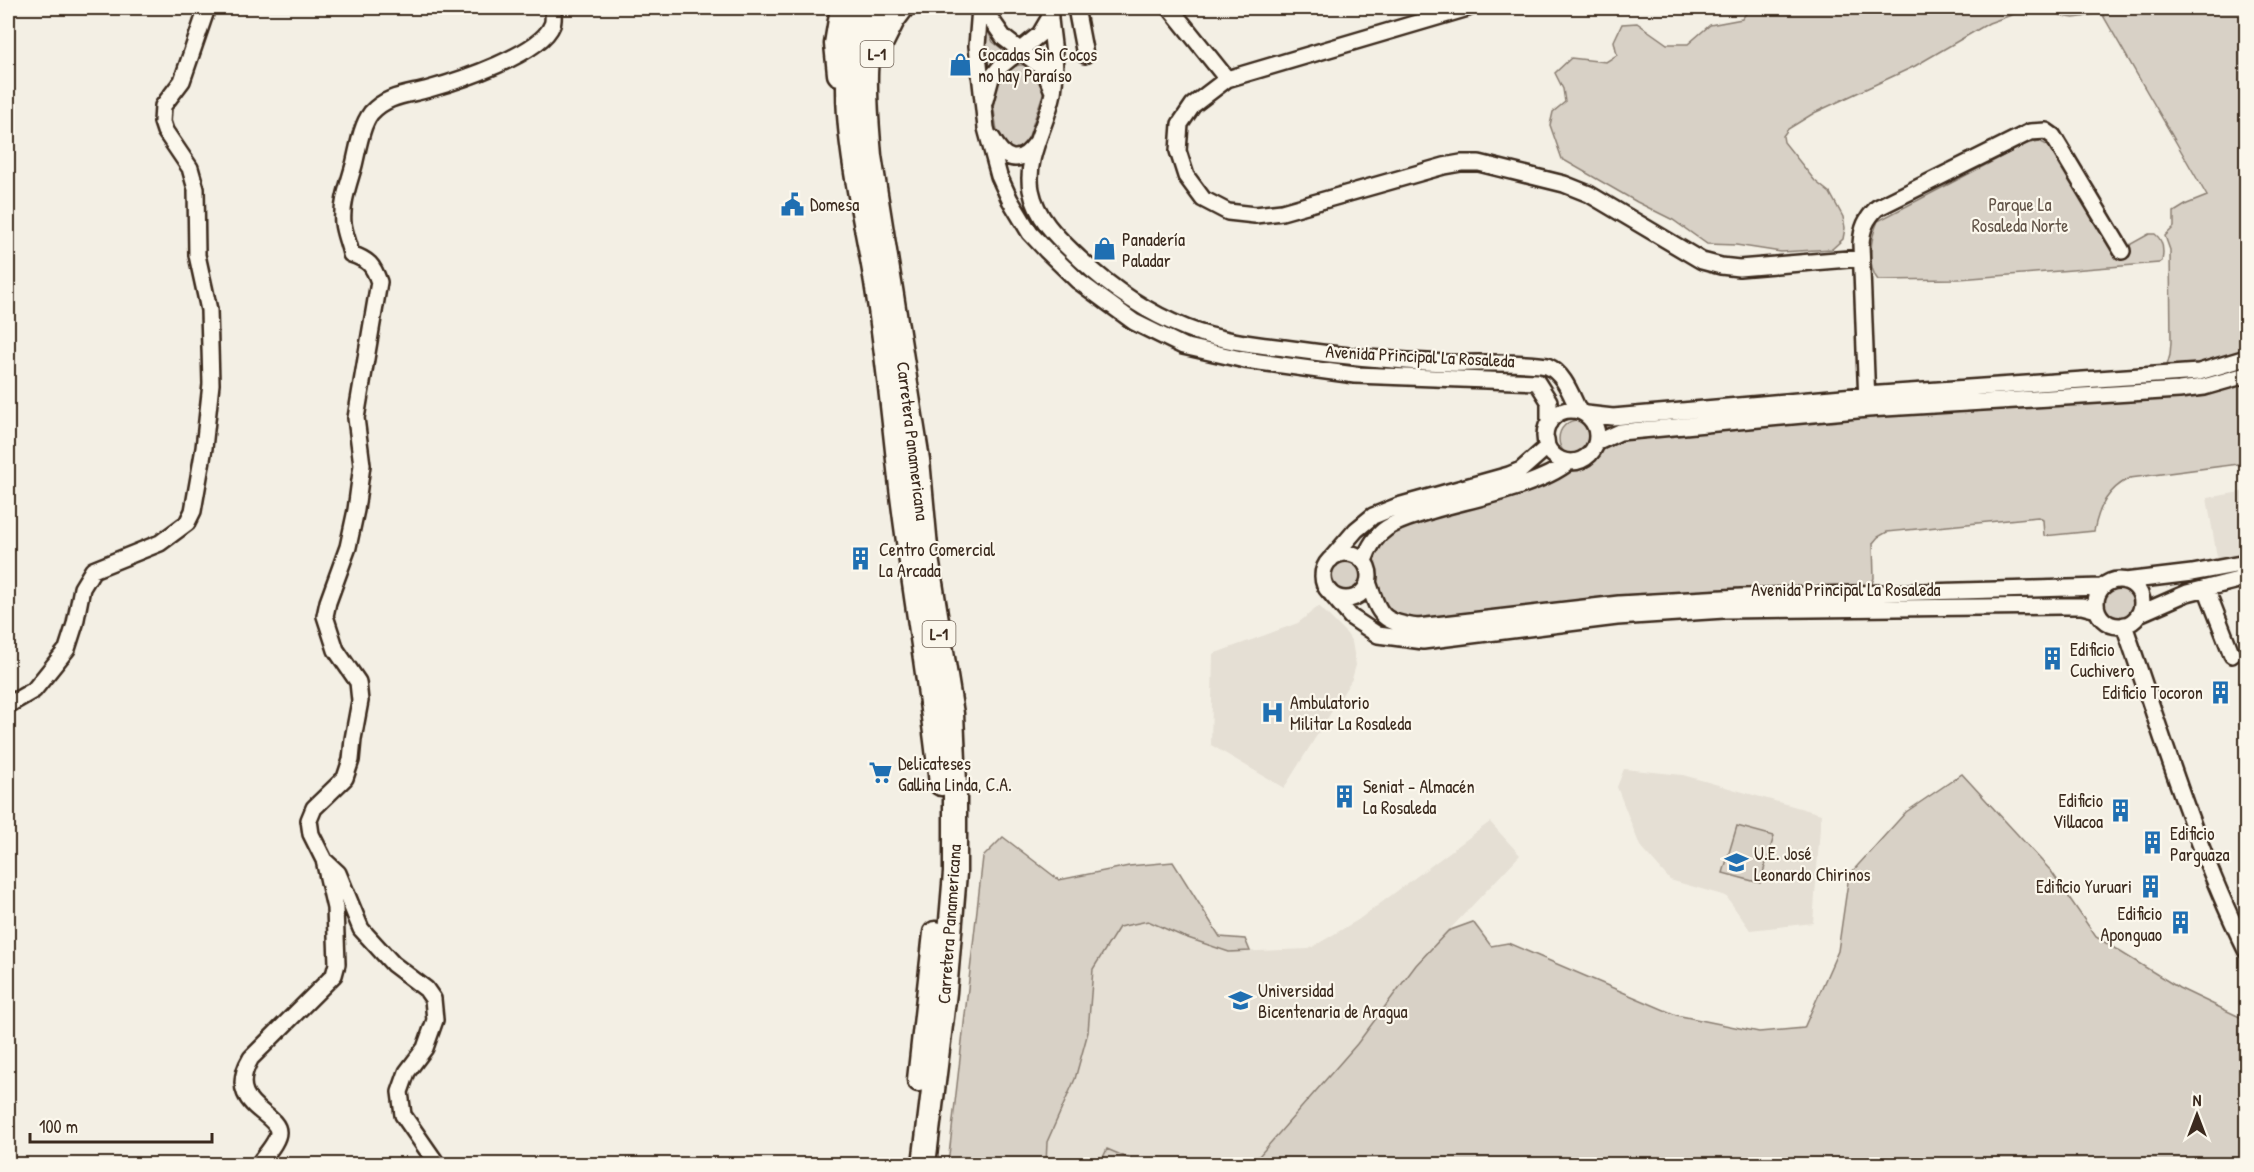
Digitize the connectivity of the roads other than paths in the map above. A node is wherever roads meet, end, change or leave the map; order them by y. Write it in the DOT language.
graph roads {
  1 [pos="207,8"];
  2 [pos="553,8"];
  3 [pos="842,8"];
  4 [pos="862,8"];
  5 [pos="882,8"];
  6 [pos="902,8"];
  7 [pos="981,8"];
  8 [pos="1076,8"];
  9 [pos="1170,8"];
  10 [pos="1468,8"];
  11 [pos="1049,12"];
  12 [pos="1021,51"];
  13 [pos="1086,55"];
  14 [pos="1227,79"];
  15 [pos="1053,92"];
  16 [pos="857,106"];
  17 [pos="983,106"];
  18 [pos="986,128"];
  19 [pos="1036,143"];
  20 [pos="2122,251"];
  21 [pos="1861,258"];
  22 [pos="2247,358"];
  23 [pos="2247,375"];
  24 [pos="2126,385"];
  25 [pos="1867,402"];
  26 [pos="1677,412"];
  27 [pos="1583,413"];
  28 [pos="1549,423"];
  29 [pos="1679,427"];
  30 [pos="1546,439"];
  31 [pos="1596,443"];
  32 [pos="1569,462"];
  33 [pos="1329,560"];
  34 [pos="1364,561"];
  35 [pos="2247,563"];
  36 [pos="2247,578"];
  37 [pos="2125,580"];
  38 [pos="1368,582"];
  39 [pos="2102,587"];
  40 [pos="2206,588"];
  41 [pos="1328,590"];
  42 [pos="2097,610"];
  43 [pos="2139,614"];
  44 [pos="2124,625"];
  45 [pos="2232,655"];
  46 [pos="8,705"];
  47 [pos="324,860"];
  48 [pos="2247,950"];
  49 [pos="259,1164"];
  50 [pos="437,1164"];
  51 [pos="912,1164"];
  52 [pos="924,1164"];
  1 -- 46 [label="street"];
  2 -- 47 [label="street"];
  3 -- 16 [label="main road"];
  4 -- 16 [label="main road, Carretera Panamericana / L-1"];
  5 -- 16 [label="main road, Carretera Panamericana / L-1"];
  6 -- 16 [label="main road, L-1"];
  7 -- 12 [label="street"];
  7 -- 17 [label="street, Avenida Principal La Rosaleda"];
  8 -- 13 [label="street"];
  9 -- 14 [label="street"];
  10 -- 14 [label="street"];
  11 -- 12 [label="street"];
  11 -- 15 [label="street, Avenida Principal La Rosaleda"];
  12 -- 15 [label="street"];
  12 -- 17 [label="street"];
  14 -- 21 [label="street"];
  15 -- 19 [label="street, Avenida Principal La Rosaleda"];
  16 -- 51 [label="main road, Carretera Panamericana / L-1"];
  16 -- 52 [label="main road, Carretera Panamericana / L-1"];
  17 -- 18 [label="street, Avenida Principal La Rosaleda"];
  18 -- 19 [label="street"];
  18 -- 28 [label="street, Avenida Principal La Rosaleda"];
  19 -- 27 [label="street, Avenida Principal La Rosaleda"];
  20 -- 21 [label="street"];
  21 -- 25 [label="street"];
  22 -- 24 [label="street"];
  23 -- 24 [label="street"];
  24 -- 25 [label="street"];
  25 -- 26 [label="street"];
  25 -- 29 [label="street"];
  26 -- 27 [label="street"];
  26 -- 29 [label="street"];
  27 -- 28 [label="street"];
  27 -- 31 [label="street"];
  28 -- 30 [label="street"];
  29 -- 31 [label="street"];
  30 -- 32 [label="street"];
  30 -- 33 [label="street"];
  31 -- 32 [label="street"];
  32 -- 34 [label="street"];
  33 -- 34 [label="street"];
  33 -- 41 [label="street"];
  34 -- 38 [label="street"];
  35 -- 37 [label="street"];
  36 -- 40 [label="street"];
  37 -- 39 [label="street"];
  37 -- 43 [label="street"];
  38 -- 39 [label="street, Avenida Principal La Rosaleda"];
  38 -- 41 [label="street"];
  39 -- 42 [label="street"];
  40 -- 43 [label="street"];
  40 -- 45 [label="street"];
  41 -- 42 [label="street, Avenida Principal La Rosaleda"];
  42 -- 44 [label="street"];
  43 -- 44 [label="street"];
  44 -- 48 [label="street"];
  47 -- 49 [label="street"];
  47 -- 50 [label="street"];
}
